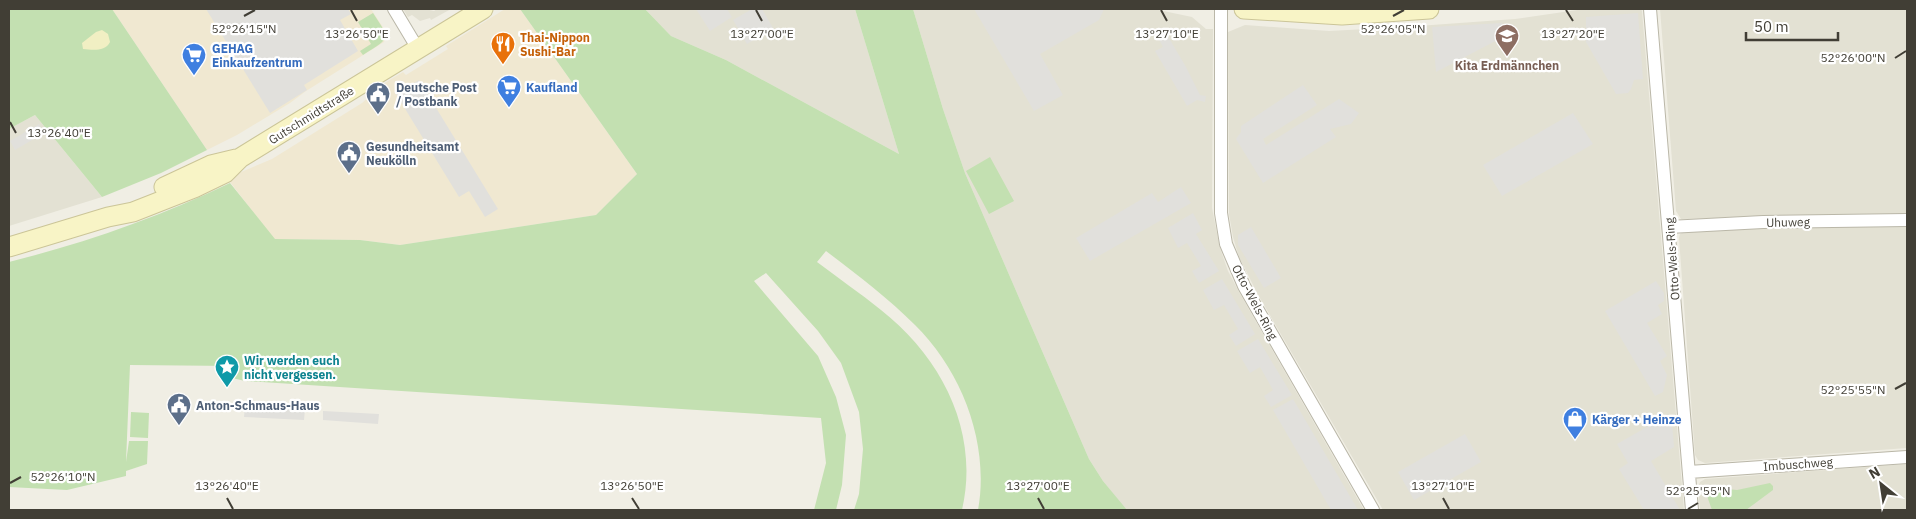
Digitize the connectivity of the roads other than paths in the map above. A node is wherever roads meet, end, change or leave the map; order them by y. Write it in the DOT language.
graph roads {
  1 [pos="394,9"];
  2 [pos="483,9"];
  3 [pos="1221,9"];
  4 [pos="1244,9"];
  5 [pos="1429,9"];
  6 [pos="1650,9"];
  7 [pos="418,49"];
  8 [pos="1907,220"];
  9 [pos="1669,227"];
  10 [pos="9,247"];
  11 [pos="1907,457"];
  12 [pos="1689,472"];
  13 [pos="1373,510"];
  14 [pos="1692,510"];
  1 -- 7 [label="street"];
  2 -- 7 [label="street, Gutschmidtstraße"];
  3 -- 13 [label="street, Otto-Wels-Ring"];
  4 -- 5 [label="street"];
  6 -- 9 [label="street, Otto-Wels-Ring"];
  7 -- 10 [label="street, Gutschmidtstraße"];
  8 -- 9 [label="street, Uhuweg"];
  9 -- 12 [label="street, Otto-Wels-Ring"];
  11 -- 12 [label="street, Imbuschweg"];
  12 -- 14 [label="street, Otto-Wels-Ring"];
}
